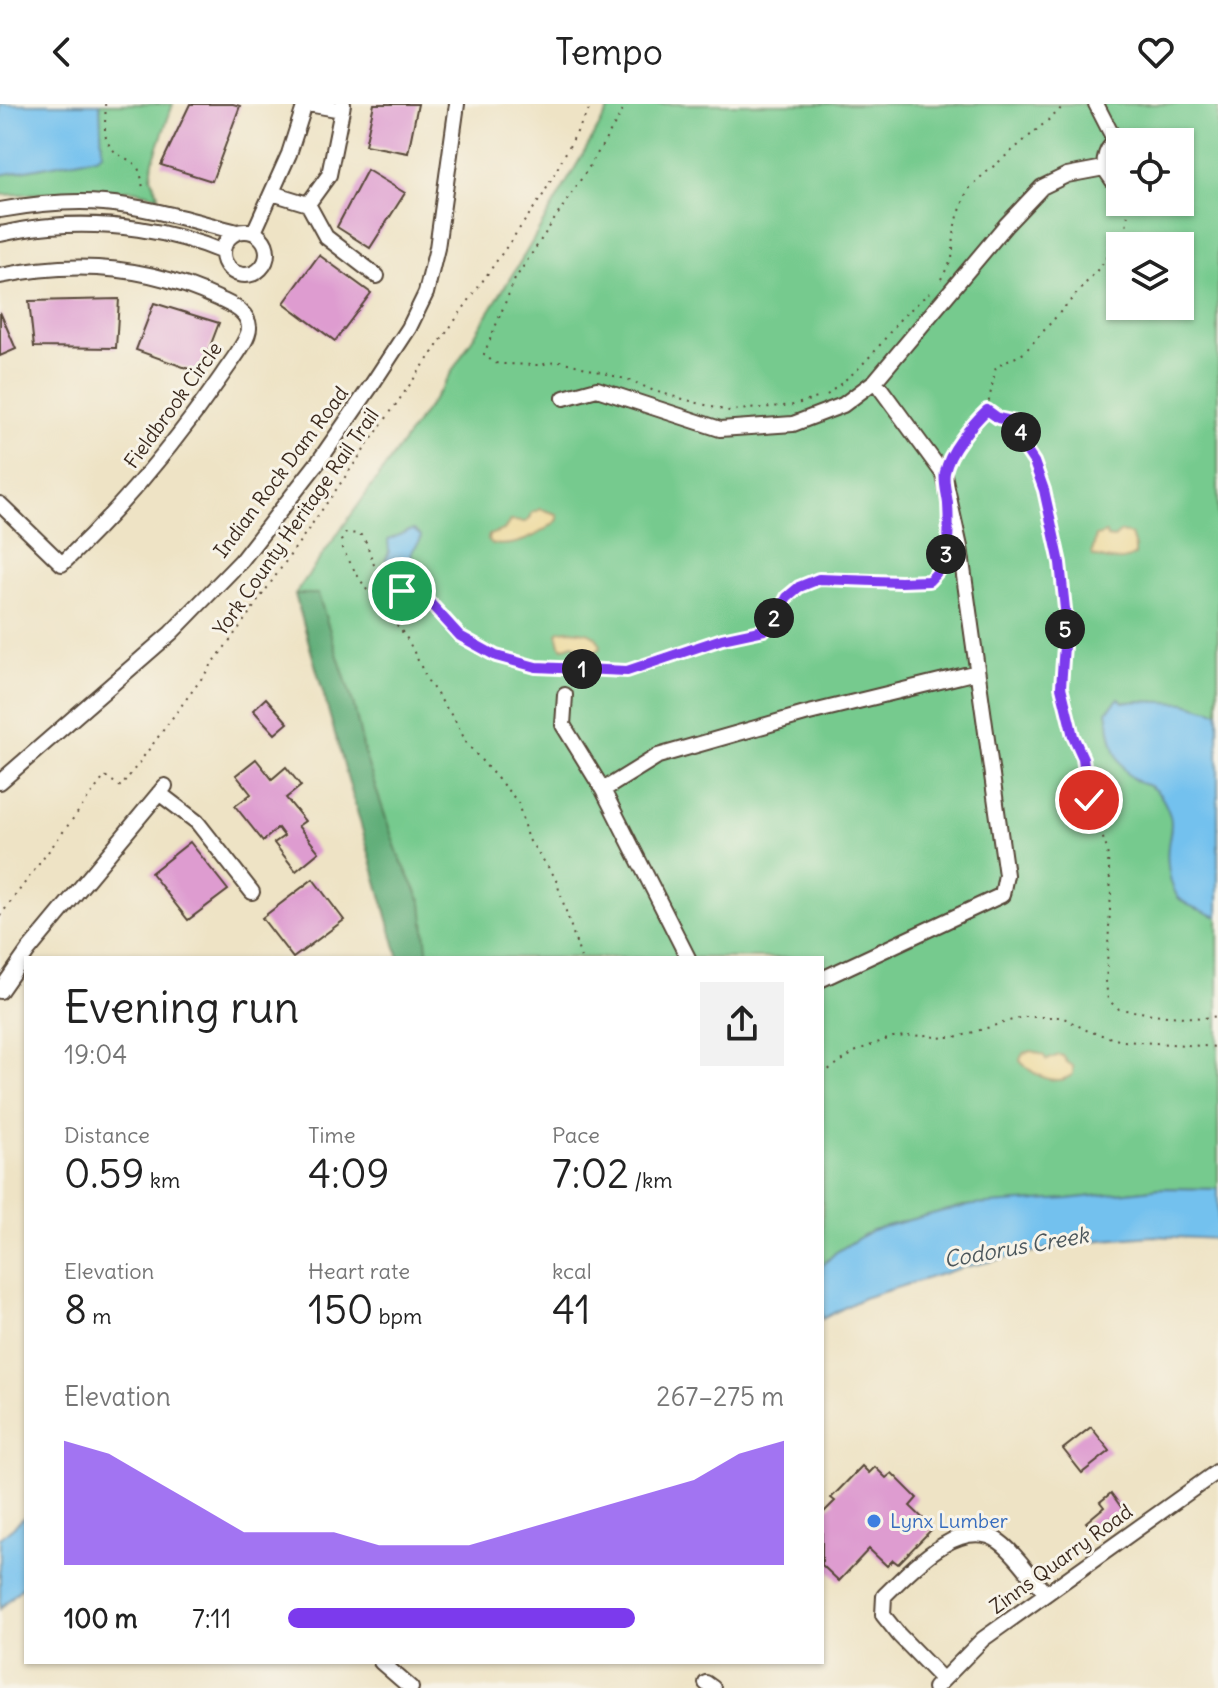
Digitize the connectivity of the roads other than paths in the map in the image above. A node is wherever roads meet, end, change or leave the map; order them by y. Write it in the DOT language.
graph roads {
  1 [pos="306,104"];
  2 [pos="457,104"];
  3 [pos="1096,104"];
  4 [pos="343,107"];
  5 [pos="1108,128"];
  6 [pos="1106,152"];
  7 [pos="1104,168"];
  8 [pos="1106,171"];
  9 [pos="272,193"];
  10 [pos="308,204"];
  11 [pos="0,210"];
  12 [pos="237,232"];
  13 [pos="254,232"];
  14 [pos="0,234"];
  15 [pos="223,252"];
  16 [pos="0,276"];
  17 [pos="377,276"];
  18 [pos="875,381"];
  19 [pos="564,398"];
  20 [pos="0,504"];
  21 [pos="977,672"];
  22 [pos="565,695"];
  23 [pos="0,782"];
  24 [pos="603,790"];
  25 [pos="252,892"];
  26 [pos="24,956"];
  27 [pos="687,956"];
  28 [pos="24,957"];
  29 [pos="824,978"];
  30 [pos="0,991"];
  31 [pos="1218,1471"];
  32 [pos="1046,1593"];
  33 [pos="383,1664"];
  34 [pos="939,1684"];
  35 [pos="411,1688"];
  1 -- 4 [label="street"];
  1 -- 9 [label="street"];
  2 -- 23 [label="street, Indian Rock Dam Road"];
  3 -- 5 [label="street"];
  4 -- 10 [label="street"];
  6 -- 7 [label="street"];
  7 -- 8 [label="street"];
  7 -- 18 [label="street"];
  9 -- 10 [label="street"];
  9 -- 13 [label="street"];
  10 -- 17 [label="street"];
  11 -- 12 [label="street"];
  12 -- 13 [label="street"];
  12 -- 15 [label="street"];
  13 -- 15 [label="street"];
  14 -- 15 [label="street"];
  16 -- 20 [label="street, Fieldbrook Circle"];
  18 -- 19 [label="street"];
  18 -- 21 [label="street"];
  21 -- 24 [label="street"];
  21 -- 29 [label="street"];
  22 -- 24 [label="street"];
  24 -- 27 [label="street"];
  25 -- 26 [label="street"];
  28 -- 30 [label="street"];
  31 -- 32 [label="street, Zinns Quarry Road"];
  32 -- 34 [label="street, Zinns Quarry Road"];
  32 -- 34 [label="street"];
  33 -- 35 [label="street"];
}
